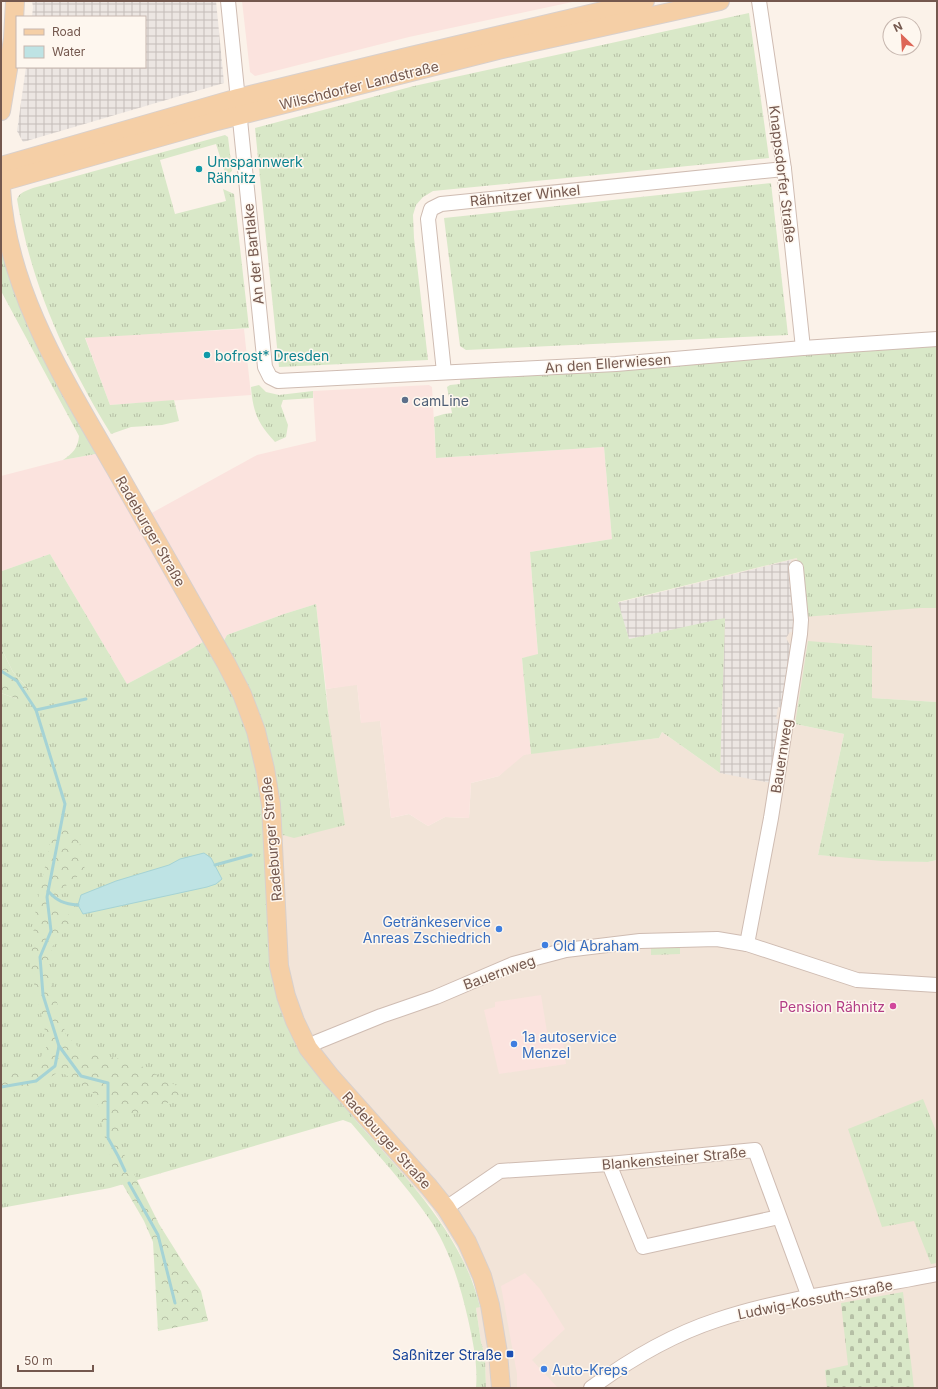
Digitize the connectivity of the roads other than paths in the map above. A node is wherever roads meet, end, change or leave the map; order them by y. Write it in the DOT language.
graph roads {
  1 [pos="15,1"];
  2 [pos="228,1"];
  3 [pos="645,1"];
  4 [pos="720,1"];
  5 [pos="759,1"];
  6 [pos="238,107"];
  7 [pos="1,111"];
  8 [pos="1,166"];
  9 [pos="784,169"];
  10 [pos="1,182"];
  11 [pos="1,188"];
  12 [pos="2,206"];
  13 [pos="937,339"];
  14 [pos="803,348"];
  15 [pos="444,372"];
  16 [pos="278,381"];
  17 [pos="796,568"];
  18 [pos="747,944"];
  19 [pos="937,985"];
  20 [pos="308,1048"];
  21 [pos="610,1164"];
  22 [pos="446,1208"];
  23 [pos="780,1217"];
  24 [pos="937,1274"];
  25 [pos="809,1298"];
  26 [pos="598,1386"];
  27 [pos="501,1388"];
  1 -- 7 [label="main road"];
  2 -- 6 [label="street, An der Bartlake"];
  3 -- 6 [label="main road, Wilschdorfer Landstraße"];
  4 -- 6 [label="main road, Wilschdorfer Landstraße"];
  5 -- 9 [label="street, Knappsdorfer Straße"];
  6 -- 8 [label="main road, Wilschdorfer Landstraße"];
  6 -- 10 [label="main road, Wilschdorfer Landstraße"];
  6 -- 16 [label="street, An der Bartlake"];
  9 -- 14 [label="street, Knappsdorfer Straße"];
  9 -- 15 [label="street, Rähnitzer Winkel"];
  11 -- 12 [label="main road, Radeburger Straße"];
  12 -- 20 [label="main road, Radeburger Straße"];
  13 -- 14 [label="street, An den Ellerwiesen"];
  14 -- 15 [label="street, An den Ellerwiesen"];
  15 -- 16 [label="street, An den Ellerwiesen"];
  17 -- 18 [label="street, Bauernweg"];
  18 -- 19 [label="street, Bauernweg"];
  18 -- 20 [label="street, Bauernweg"];
  20 -- 22 [label="main road, Radeburger Straße"];
  21 -- 22 [label="street, Blankensteiner Straße"];
  21 -- 23 [label="street, Blankensteiner Straße"];
  21 -- 23 [label="street"];
  22 -- 27 [label="main road, Radeburger Straße"];
  23 -- 25 [label="street, Blankensteiner Straße"];
  24 -- 25 [label="street, Ludwig-Kossuth-Straße"];
  25 -- 26 [label="street, Ludwig-Kossuth-Straße"];
}
